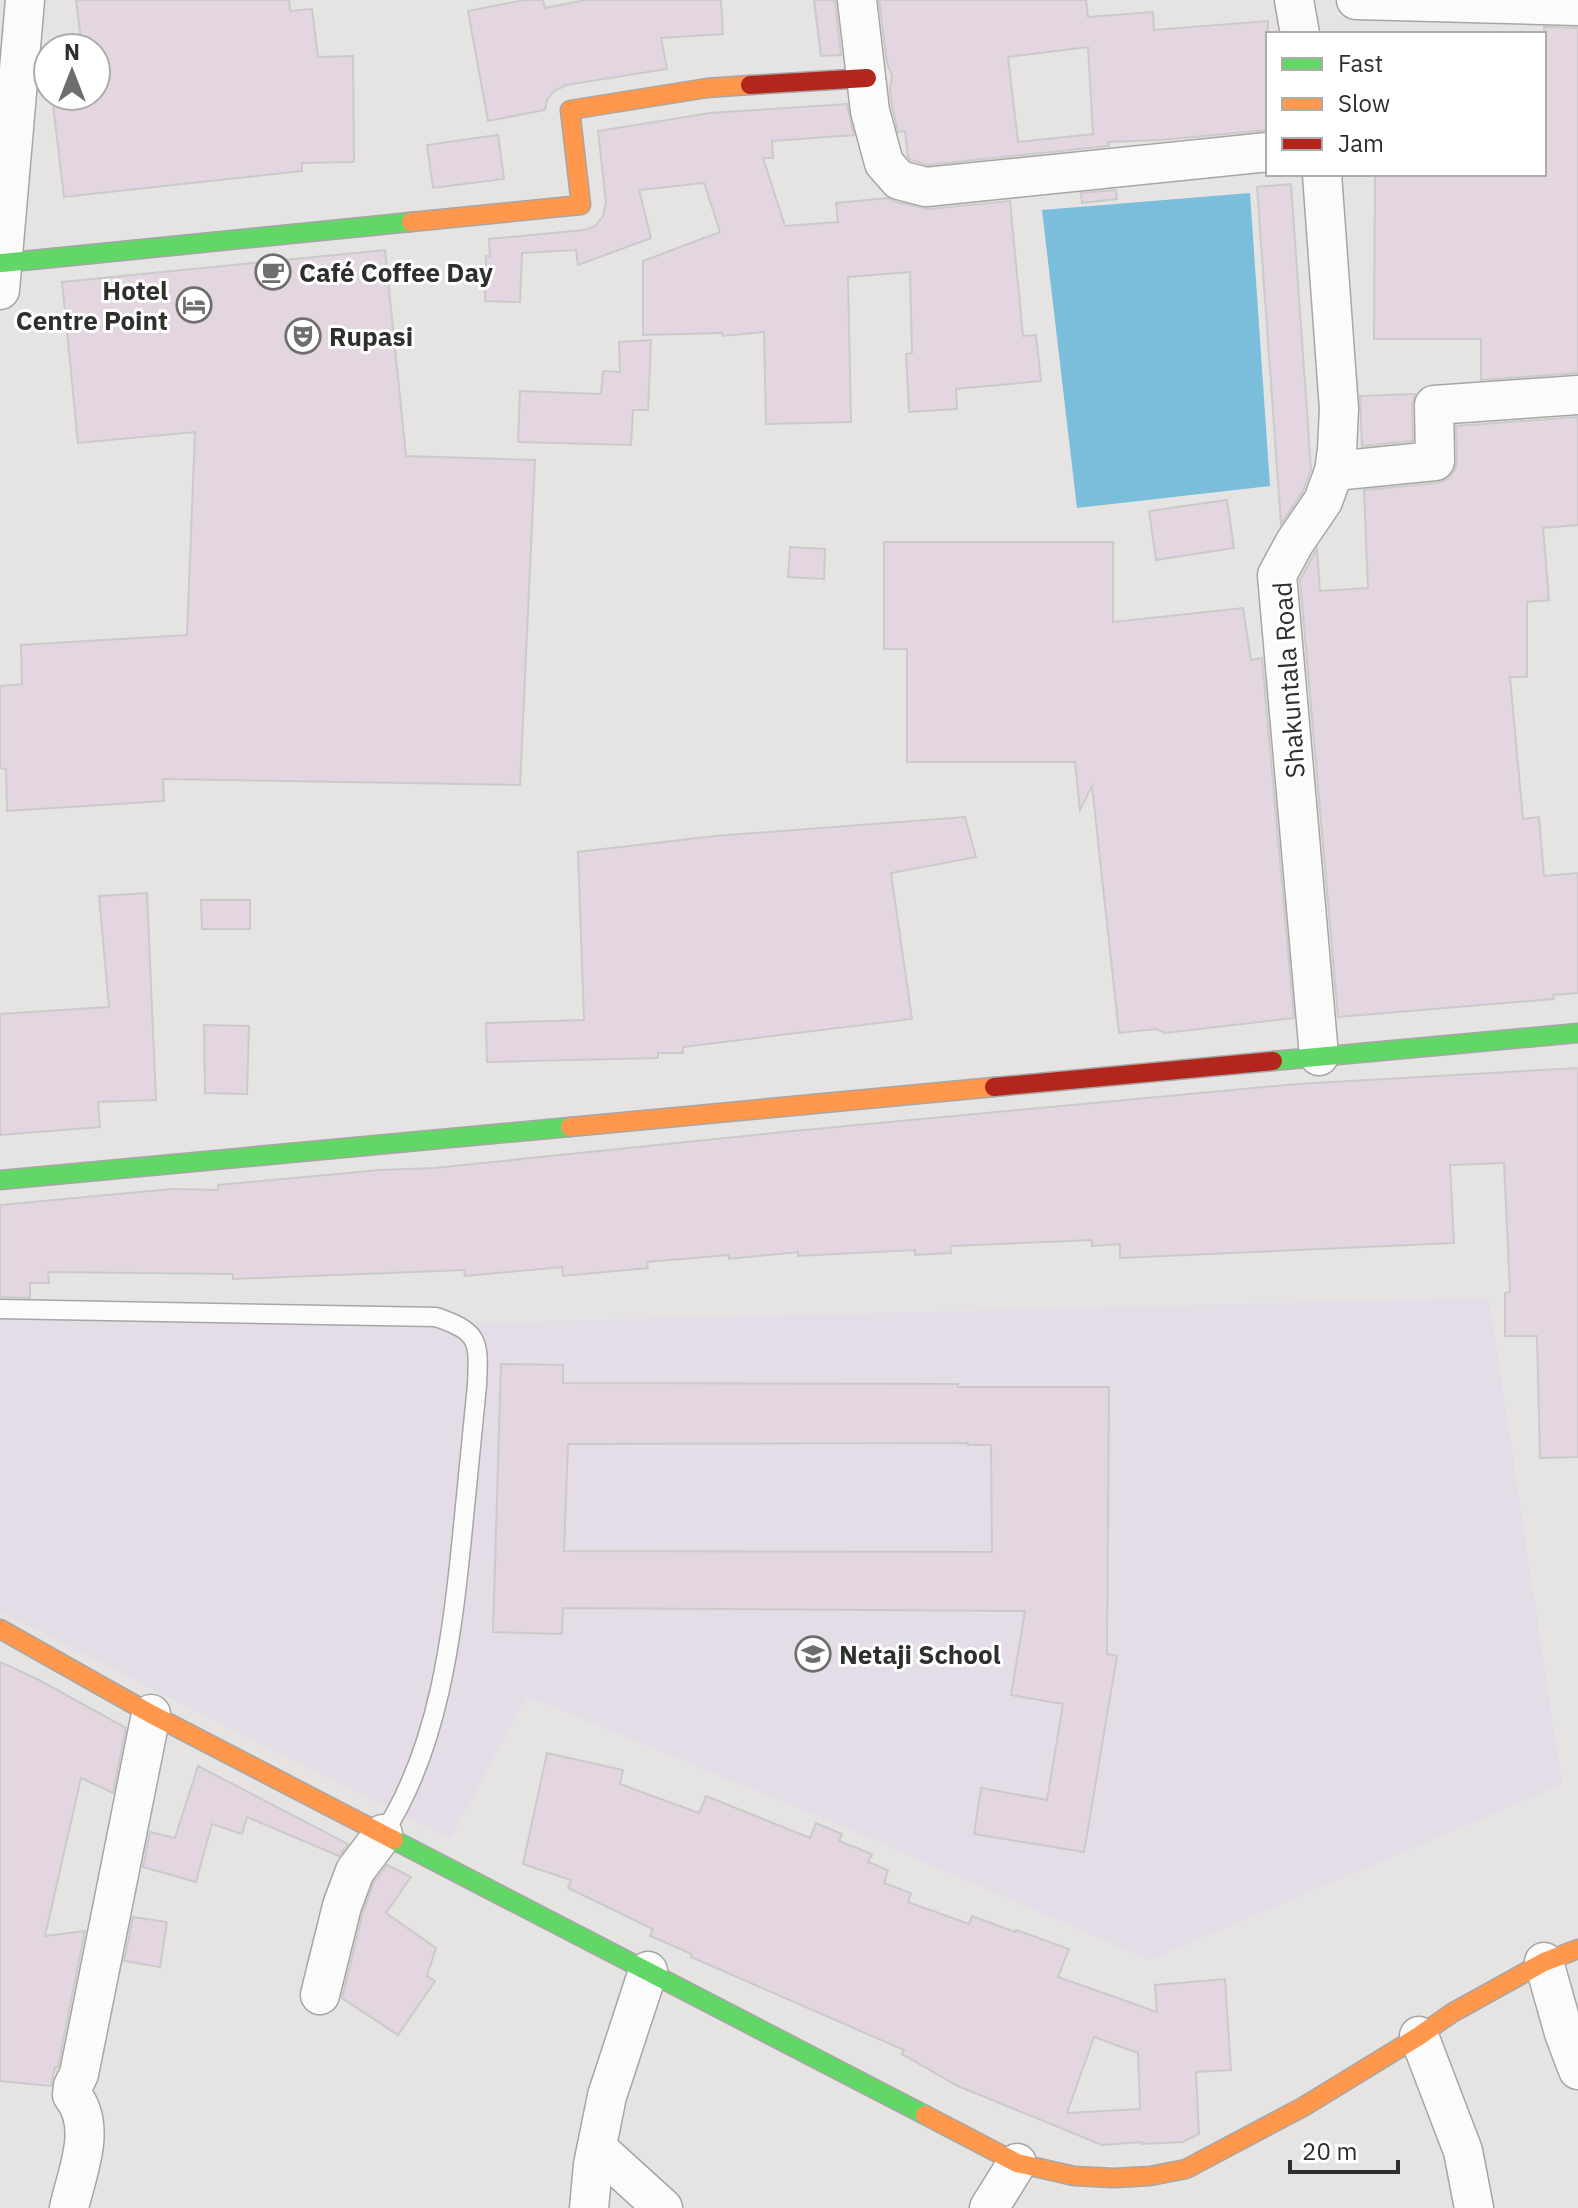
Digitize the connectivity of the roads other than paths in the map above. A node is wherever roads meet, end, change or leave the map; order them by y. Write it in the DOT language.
graph roads {
  1 [pos="25,0"];
  2 [pos="857,0"];
  3 [pos="1294,0"];
  4 [pos="1356,0"];
  5 [pos="1578,6"];
  6 [pos="1300,32"];
  7 [pos="867,78"];
  8 [pos="1266,152"];
  9 [pos="1322,176"];
  10 [pos="1,276"];
  11 [pos="1578,395"];
  12 [pos="1334,471"];
  13 [pos="1578,1033"];
  14 [pos="1319,1056"];
  15 [pos="0,1180"];
  16 [pos="0,1309"];
  17 [pos="0,1629"];
  18 [pos="151,1714"];
  19 [pos="383,1834"];
  20 [pos="1561,1955"];
  21 [pos="648,1971"];
  22 [pos="320,1995"];
  23 [pos="1419,2036"];
  24 [pos="1578,2070"];
  25 [pos="597,2148"];
  26 [pos="1017,2163"];
  27 [pos="69,2208"];
  28 [pos="589,2208"];
  29 [pos="663,2208"];
  30 [pos="989,2208"];
  31 [pos="1474,2208"];
  1 -- 10 [label="street"];
  2 -- 7 [label="street"];
  3 -- 6 [label="street"];
  4 -- 5 [label="street"];
  7 -- 8 [label="street"];
  7 -- 10 [label="street"];
  9 -- 12 [label="street, Shakuntala Road"];
  11 -- 12 [label="street"];
  12 -- 14 [label="street, Shakuntala Road"];
  13 -- 14 [label="street"];
  14 -- 15 [label="street"];
  16 -- 19 [label="lane"];
  17 -- 18 [label="street"];
  18 -- 19 [label="street"];
  18 -- 27 [label="street"];
  19 -- 21 [label="street"];
  19 -- 22 [label="street"];
  20 -- 23 [label="street"];
  20 -- 24 [label="street"];
  21 -- 25 [label="street"];
  21 -- 26 [label="street"];
  23 -- 26 [label="street"];
  23 -- 31 [label="street"];
  25 -- 28 [label="street"];
  25 -- 29 [label="street"];
  26 -- 30 [label="street"];
}
